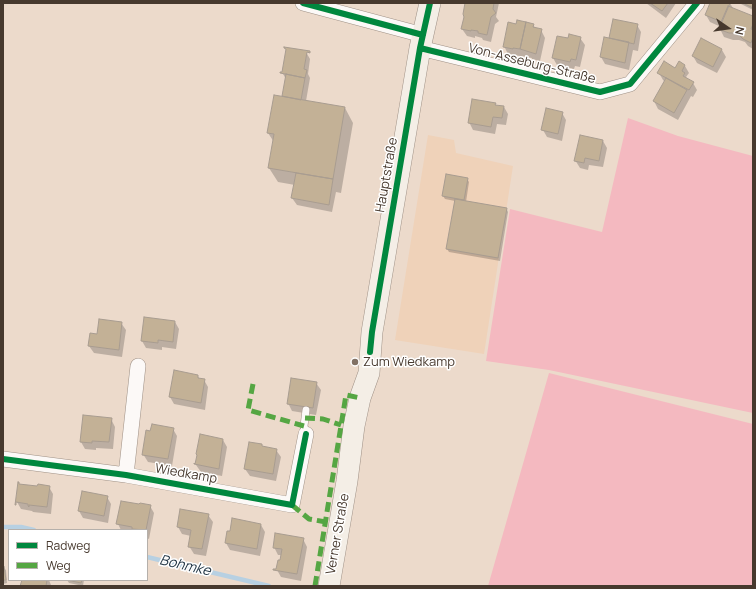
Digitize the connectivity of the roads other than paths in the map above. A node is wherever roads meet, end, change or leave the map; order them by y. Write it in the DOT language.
graph roads {
  1 [pos="303,3"];
  2 [pos="430,3"];
  3 [pos="696,3"];
  4 [pos="422,41"];
  5 [pos="138,366"];
  6 [pos="306,410"];
  7 [pos="306,434"];
  8 [pos="3,459"];
  9 [pos="126,475"];
  10 [pos="347,481"];
  11 [pos="329,586"];
  1 -- 4 [label="street, Von-Asseburg-Straße"];
  2 -- 4 [label="main road, Hauptstraße"];
  3 -- 4 [label="street, Von-Asseburg-Straße"];
  4 -- 10 [label="main road, Hauptstraße"];
  5 -- 9 [label="street"];
  6 -- 7 [label="lane"];
  7 -- 9 [label="street, Wiedkamp"];
  8 -- 9 [label="street, Wiedkamp"];
  10 -- 11 [label="main road, Verner Straße"];
}
